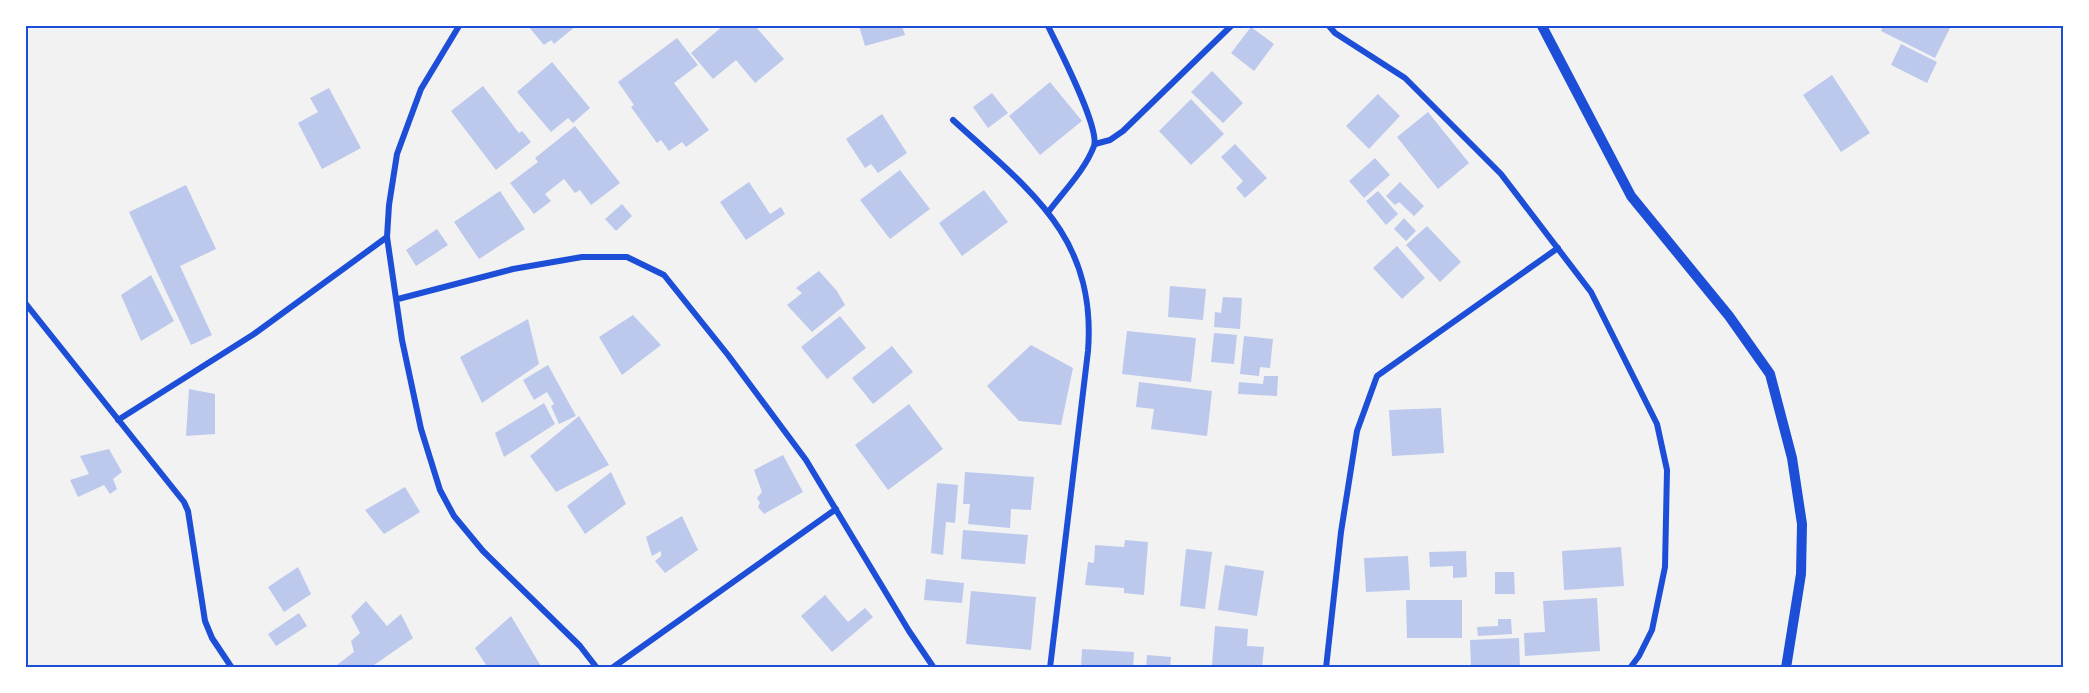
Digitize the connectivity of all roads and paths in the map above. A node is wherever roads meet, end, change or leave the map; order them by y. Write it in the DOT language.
graph roads {
  1 [pos="459,26"];
  2 [pos="1048,26"];
  3 [pos="1231,26"];
  4 [pos="1329,26"];
  5 [pos="1542,26"];
  6 [pos="953,120"];
  7 [pos="1095,144"];
  8 [pos="1048,211"];
  9 [pos="387,237"];
  10 [pos="1558,248"];
  11 [pos="398,300"];
  12 [pos="26,304"];
  13 [pos="118,420"];
  14 [pos="836,509"];
  15 [pos="232,668"];
  16 [pos="597,668"];
  17 [pos="612,668"];
  18 [pos="934,668"];
  19 [pos="1050,668"];
  20 [pos="1326,668"];
  21 [pos="1630,668"];
  22 [pos="1785,668"];
  1 -- 9 [label="street"];
  2 -- 7 [label="street"];
  3 -- 7 [label="street"];
  4 -- 10 [label="street"];
  5 -- 22 [label="street"];
  6 -- 8 [label="street"];
  7 -- 8 [label="street"];
  8 -- 19 [label="street"];
  9 -- 11 [label="street"];
  9 -- 13 [label="street"];
  10 -- 20 [label="street"];
  10 -- 21 [label="street"];
  11 -- 14 [label="street"];
  11 -- 16 [label="street"];
  12 -- 13 [label="street"];
  13 -- 15 [label="street"];
  14 -- 17 [label="street"];
  14 -- 18 [label="street"];
}
